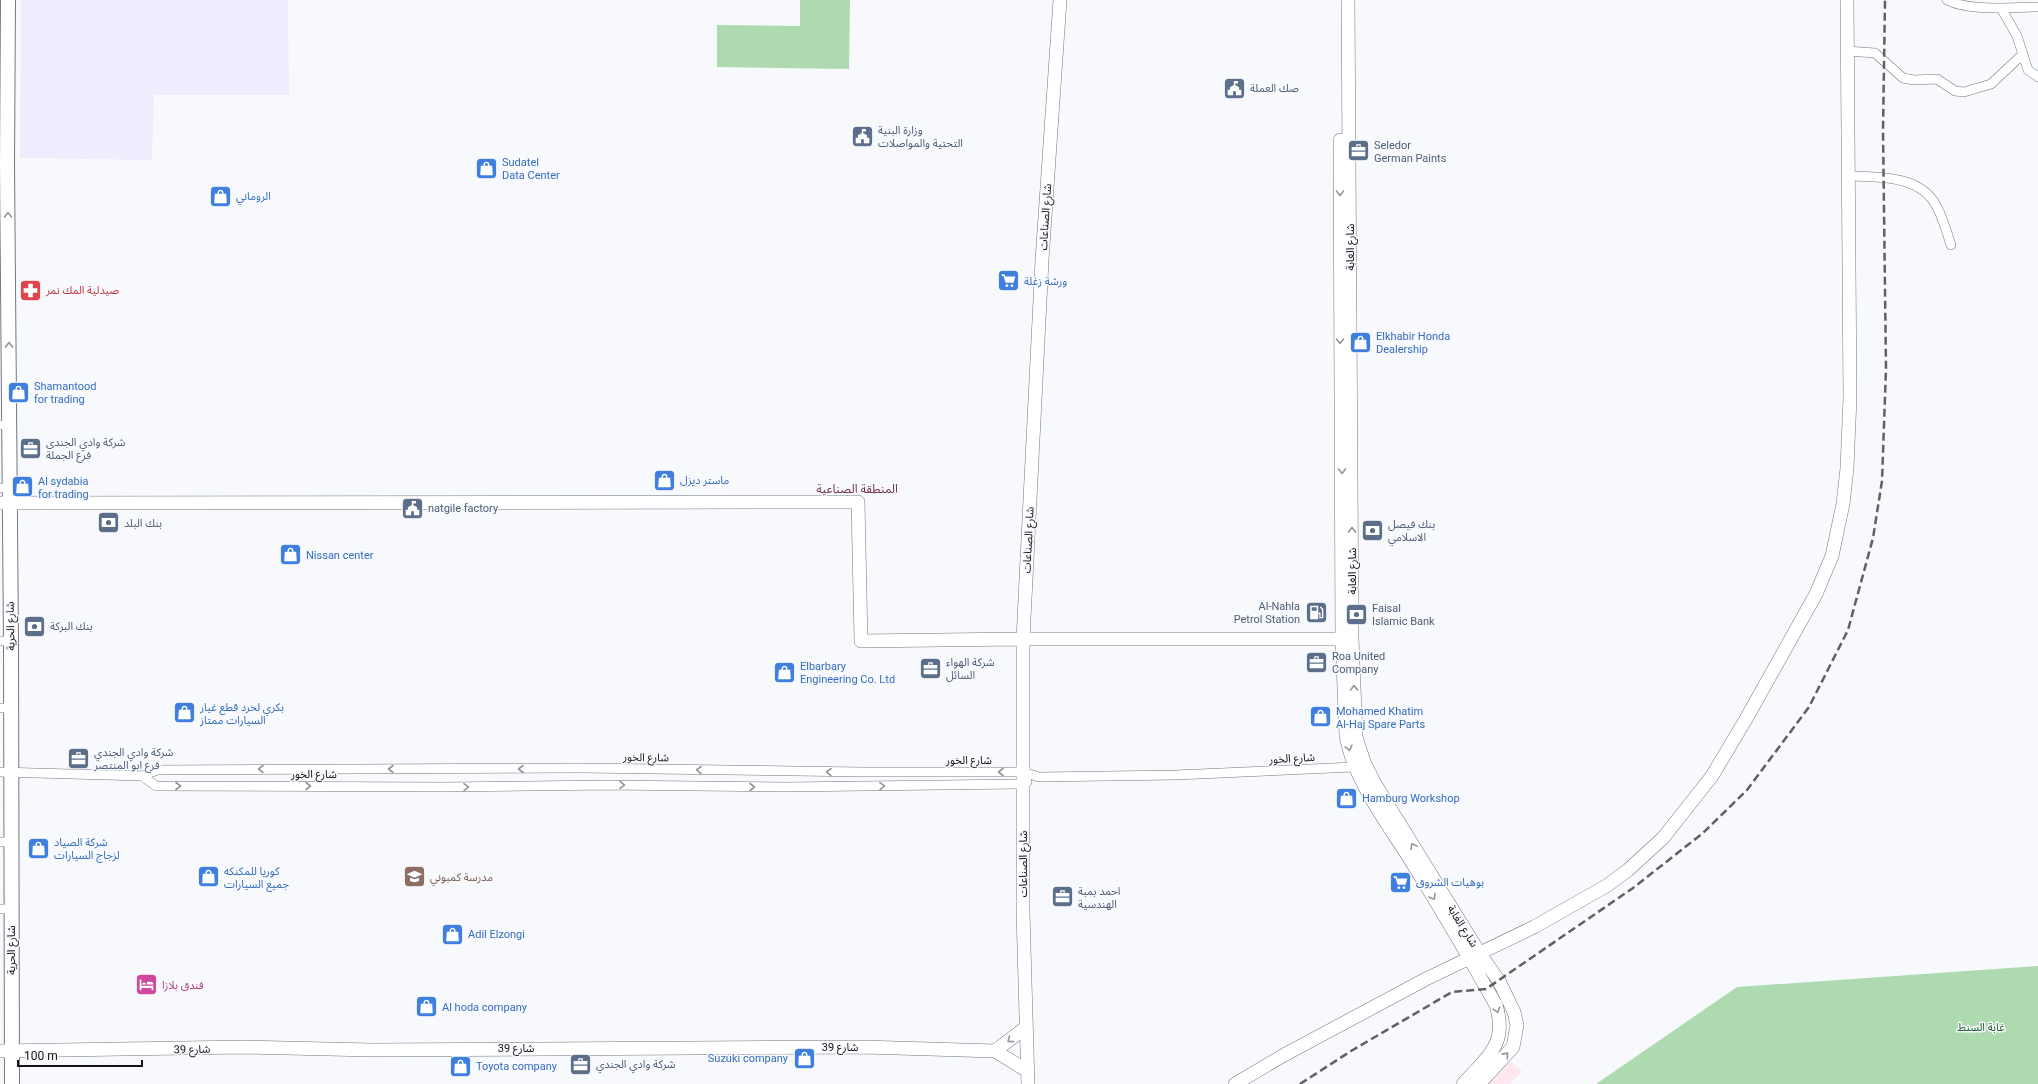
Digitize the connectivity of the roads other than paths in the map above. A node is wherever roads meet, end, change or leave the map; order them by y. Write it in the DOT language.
graph roads {
  1 [pos="8,0"];
  2 [pos="14,0"];
  3 [pos="1060,0"];
  4 [pos="1340,0"];
  5 [pos="1348,0"];
  6 [pos="1847,0"];
  7 [pos="1947,0"];
  8 [pos="1988,3"];
  9 [pos="2002,8"];
  10 [pos="2038,8"];
  11 [pos="1847,51"];
  12 [pos="2023,54"];
  13 [pos="2038,77"];
  14 [pos="1849,176"];
  15 [pos="7,179"];
  16 [pos="1951,245"];
  17 [pos="0,361"];
  18 [pos="0,426"];
  19 [pos="1,488"];
  20 [pos="5,503"];
  21 [pos="1023,639"];
  22 [pos="1342,639"];
  23 [pos="1,641"];
  24 [pos="2,708"];
  25 [pos="1354,767"];
  26 [pos="444,768"];
  27 [pos="786,771"];
  28 [pos="4,772"];
  29 [pos="142,776"];
  30 [pos="1023,778"];
  31 [pos="444,787"];
  32 [pos="786,787"];
  33 [pos="2,842"];
  34 [pos="2,909"];
  35 [pos="1474,956"];
  36 [pos="1025,1028"];
  37 [pos="4,1050"];
  38 [pos="995,1051"];
  39 [pos="1026,1080"];
  40 [pos="5,1084"];
  41 [pos="12,1084"];
  42 [pos="1235,1084"];
  43 [pos="1463,1084"];
  44 [pos="1479,1084"];
  1 -- 15 [label="main road, شارع الحرية"];
  2 -- 15 [label="street"];
  3 -- 21 [label="street, شارع الصناعات"];
  4 -- 22 [label="street, شارع الغابة, one-way"];
  35 -- 5 [label="street, شارع الغابة, one-way"];
  6 -- 11 [label="street"];
  7 -- 8 [label="street"];
  8 -- 9 [label="street"];
  9 -- 10 [label="street"];
  9 -- 12 [label="street"];
  11 -- 12 [label="street"];
  11 -- 14 [label="street"];
  12 -- 13 [label="street"];
  14 -- 16 [label="street"];
  14 -- 35 [label="street"];
  20 -- 15 [label="main road, شارع الحرية, one-way"];
  17 -- 18 [label="main road, شارع الحرية"];
  18 -- 19 [label="main road, شارع الحرية"];
  19 -- 20 [label="main road, شارع الحرية"];
  20 -- 21 [label="street"];
  20 -- 23 [label="main road, شارع الحرية"];
  20 -- 28 [label="main road, شارع الحرية"];
  21 -- 22 [label="street"];
  21 -- 30 [label="street, شارع الصناعات"];
  22 -- 25 [label="street, شارع الغابة, one-way"];
  23 -- 24 [label="main road, شارع الحرية"];
  24 -- 28 [label="main road, شارع الحرية"];
  25 -- 30 [label="street, شارع الخور"];
  25 -- 35 [label="street, شارع الغابة, one-way"];
  27 -- 26 [label="street, شارع الخور, one-way"];
  26 -- 29 [label="street, شارع الخور, one-way"];
  26 -- 31 [label="street"];
  30 -- 27 [label="street, شارع الخور, one-way"];
  27 -- 32 [label="street"];
  28 -- 29 [label="street, شارع الخور"];
  28 -- 33 [label="main road, شارع الحرية"];
  28 -- 37 [label="main road, شارع الحرية"];
  29 -- 31 [label="street, شارع الخور, one-way"];
  32 -- 30 [label="street, شارع الخور, one-way"];
  30 -- 36 [label="street, شارع الصناعات"];
  31 -- 32 [label="street, شارع الخور, one-way"];
  33 -- 34 [label="main road, شارع الحرية"];
  34 -- 37 [label="main road, شارع الحرية"];
  35 -- 42 [label="street"];
  35 -- 43 [label="street, شارع الغابة, one-way"];
  44 -- 35 [label="street, شارع الغابة, one-way"];
  36 -- 38 [label="street, one-way"];
  36 -- 39 [label="street, شارع الصناعات"];
  37 -- 38 [label="street, شارع 39"];
  37 -- 40 [label="main road, شارع الحرية"];
  37 -- 41 [label="main road, شارع الحرية"];
  38 -- 39 [label="street, شارع 39"];
}
